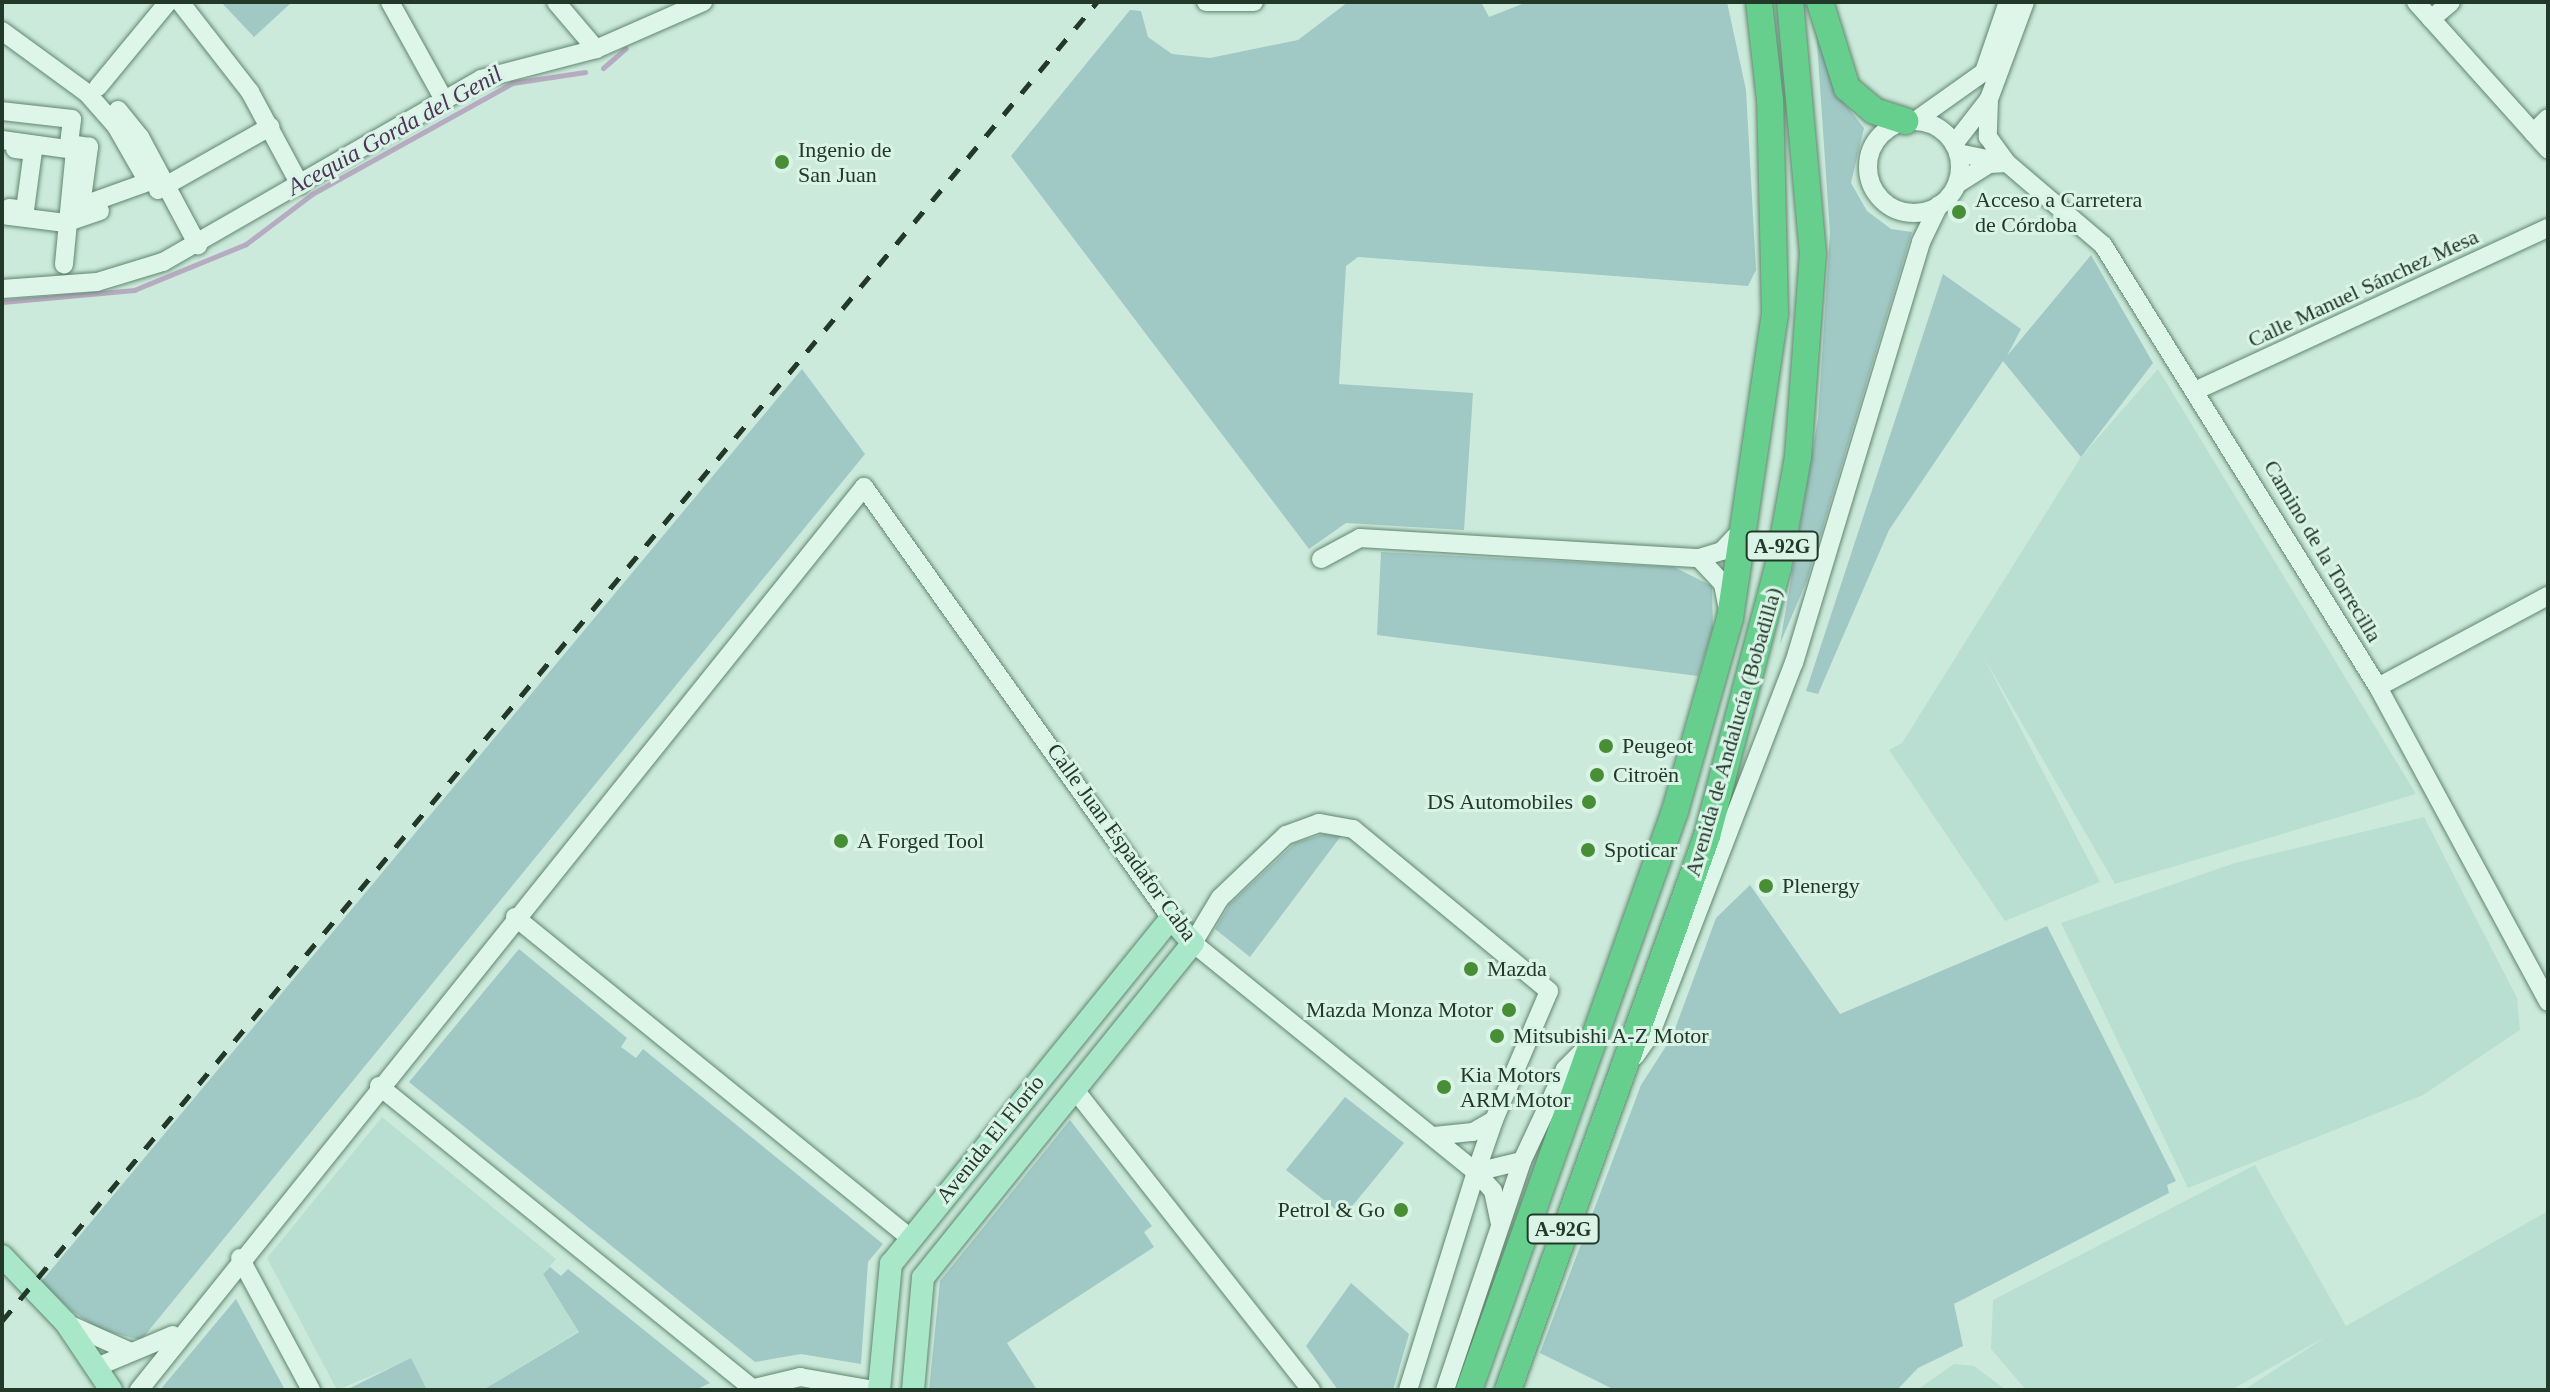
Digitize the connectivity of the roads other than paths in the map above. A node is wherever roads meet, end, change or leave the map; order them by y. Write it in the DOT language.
graph roads {
  1 [pos="168,2"];
  2 [pos="180,2"];
  3 [pos="390,2"];
  4 [pos="556,2"];
  5 [pos="703,2"];
  6 [pos="1206,2"];
  7 [pos="1254,2"];
  8 [pos="1741,2"];
  9 [pos="1759,2"];
  10 [pos="1790,2"];
  11 [pos="1820,2"];
  12 [pos="2008,2"];
  13 [pos="2025,2"];
  14 [pos="2416,2"];
  15 [pos="2451,2"];
  16 [pos="2,19"];
  17 [pos="2431,19"];
  18 [pos="2,31"];
  19 [pos="596,49"];
  20 [pos="98,87"];
  21 [pos="443,98"];
  22 [pos="1989,99"];
  23 [pos="1770,100"];
  24 [pos="2,111"];
  25 [pos="2548,118"];
  26 [pos="1910,121"];
  27 [pos="270,127"];
  28 [pos="2533,133"];
  29 [pos="2,140"];
  30 [pos="40,145"];
  31 [pos="2,147"];
  32 [pos="1956,148"];
  33 [pos="2548,149"];
  34 [pos="2007,163"];
  35 [pos="1957,184"];
  36 [pos="300,185"];
  37 [pos="167,187"];
  38 [pos="1939,205"];
  39 [pos="2,207"];
  40 [pos="2,215"];
  41 [pos="30,218"];
  42 [pos="65,223"];
  43 [pos="2548,228"];
  44 [pos="198,245"];
  45 [pos="64,264"];
  46 [pos="2,289"];
  47 [pos="2197,390"];
  48 [pos="1749,521"];
  49 [pos="1699,558"];
  50 [pos="1321,559"];
  51 [pos="2548,596"];
  52 [pos="1730,618"];
  53 [pos="2378,687"];
  54 [pos="515,917"];
  55 [pos="1171,918"];
  56 [pos="1193,943"];
  57 [pos="2548,1002"];
  58 [pos="1596,1039"];
  59 [pos="1048,1068"];
  60 [pos="1624,1070"];
  61 [pos="379,1086"];
  62 [pos="1075,1090"];
  63 [pos="1494,1120"];
  64 [pos="1434,1136"];
  65 [pos="1522,1161"];
  66 [pos="1476,1172"];
  67 [pos="1500,1223"];
  68 [pos="909,1237"];
  69 [pos="2,1256"];
  70 [pos="240,1258"];
  71 [pos="936,1259"];
  72 [pos="1507,1271"];
  73 [pos="1470,1310"];
  74 [pos="66,1323"];
  75 [pos="185,1326"];
  76 [pos="131,1352"];
  77 [pos="99,1366"];
  78 [pos="748,1389"];
  79 [pos="111,1390"];
  80 [pos="139,1390"];
  81 [pos="311,1390"];
  82 [pos="876,1390"];
  83 [pos="913,1390"];
  84 [pos="1311,1390"];
  85 [pos="1408,1390"];
  86 [pos="1445,1390"];
  87 [pos="1469,1390"];
  88 [pos="1508,1390"];
  1 -- 20 [label="street"];
  2 -- 27 [label="street"];
  3 -- 21 [label="street"];
  4 -- 19 [label="street"];
  5 -- 19 [label="street"];
  6 -- 7 [label="street"];
  8 -- 23 [label="highway"];
  9 -- 23 [label="highway, Avenida de Andalucía (Bobadilla) / A-92G"];
  10 -- 60 [label="highway, Avenida de Andalucía (Bobadilla) / A-92G"];
  11 -- 26 [label="highway"];
  12 -- 26 [label="street"];
  13 -- 22 [label="street"];
  14 -- 17 [label="street"];
  15 -- 17 [label="street"];
  16 -- 20 [label="street"];
  17 -- 28 [label="street"];
  18 -- 24 [label="street"];
  19 -- 21 [label="street"];
  20 -- 37 [label="street"];
  21 -- 36 [label="street"];
  22 -- 32 [label="street"];
  22 -- 34 [label="street, Camino de la Torrecilla"];
  23 -- 48 [label="highway, Avenida de Andalucía (Bobadilla) / A-92G"];
  25 -- 28 [label="street"];
  26 -- 32 [label="street"];
  26 -- 38 [label="street"];
  27 -- 36 [label="street"];
  27 -- 37 [label="street"];
  28 -- 33 [label="street"];
  29 -- 30 [label="street"];
  30 -- 41 [label="street"];
  30 -- 42 [label="street"];
  31 -- 39 [label="street"];
  32 -- 34 [label="street, Camino de la Torrecilla"];
  32 -- 35 [label="street"];
  34 -- 35 [label="street"];
  34 -- 47 [label="street, Camino de la Torrecilla"];
  35 -- 38 [label="street"];
  36 -- 44 [label="street"];
  37 -- 42 [label="street"];
  37 -- 44 [label="street"];
  38 -- 60 [label="street"];
  40 -- 41 [label="street"];
  41 -- 42 [label="street"];
  42 -- 45 [label="street"];
  43 -- 47 [label="street, Calle Manuel Sánchez Mesa"];
  44 -- 46 [label="street"];
  47 -- 53 [label="street, Camino de la Torrecilla"];
  48 -- 49 [label="street"];
  48 -- 52 [label="highway, Avenida de Andalucía (Bobadilla) / A-92G"];
  49 -- 50 [label="street"];
  49 -- 52 [label="street"];
  51 -- 53 [label="street"];
  52 -- 58 [label="highway, Avenida de Andalucía (Bobadilla) / A-92G"];
  53 -- 57 [label="street, Camino de la Torrecilla"];
  54 -- 55 [label="street, Calle Juan Espadafor Caba"];
  54 -- 61 [label="street"];
  54 -- 68 [label="street"];
  55 -- 56 [label="main road, Calle Juan Espadafor Caba"];
  55 -- 59 [label="main road, Avenida El Florío"];
  56 -- 62 [label="main road, Avenida El Florío"];
  56 -- 63 [label="street"];
  56 -- 64 [label="street, Calle Juan Espadafor Caba"];
  58 -- 65 [label="street"];
  58 -- 72 [label="highway, A-92G"];
  59 -- 62 [label="main road"];
  59 -- 68 [label="main road, Avenida El Florío"];
  60 -- 88 [label="highway, A-92G"];
  61 -- 70 [label="street"];
  61 -- 78 [label="street"];
  62 -- 71 [label="main road, Avenida El Florío"];
  62 -- 84 [label="street"];
  63 -- 64 [label="street"];
  63 -- 66 [label="street"];
  64 -- 66 [label="street, Calle Juan Espadafor Caba"];
  65 -- 66 [label="street"];
  65 -- 67 [label="street"];
  66 -- 67 [label="street, Calle Juan Espadafor Caba"];
  66 -- 85 [label="street"];
  67 -- 73 [label="street"];
  68 -- 71 [label="main road"];
  68 -- 82 [label="main road, Avenida El Florío"];
  69 -- 74 [label="main road"];
  70 -- 75 [label="street"];
  70 -- 81 [label="street"];
  71 -- 83 [label="main road, Avenida El Florío"];
  72 -- 73 [label="street"];
  72 -- 87 [label="highway, A-92G"];
  73 -- 86 [label="street"];
  74 -- 76 [label="street"];
  74 -- 77 [label="main road"];
  75 -- 76 [label="street"];
  75 -- 80 [label="street"];
  76 -- 77 [label="street"];
  77 -- 79 [label="main road"];
  78 -- 82 [label="street"];
}
